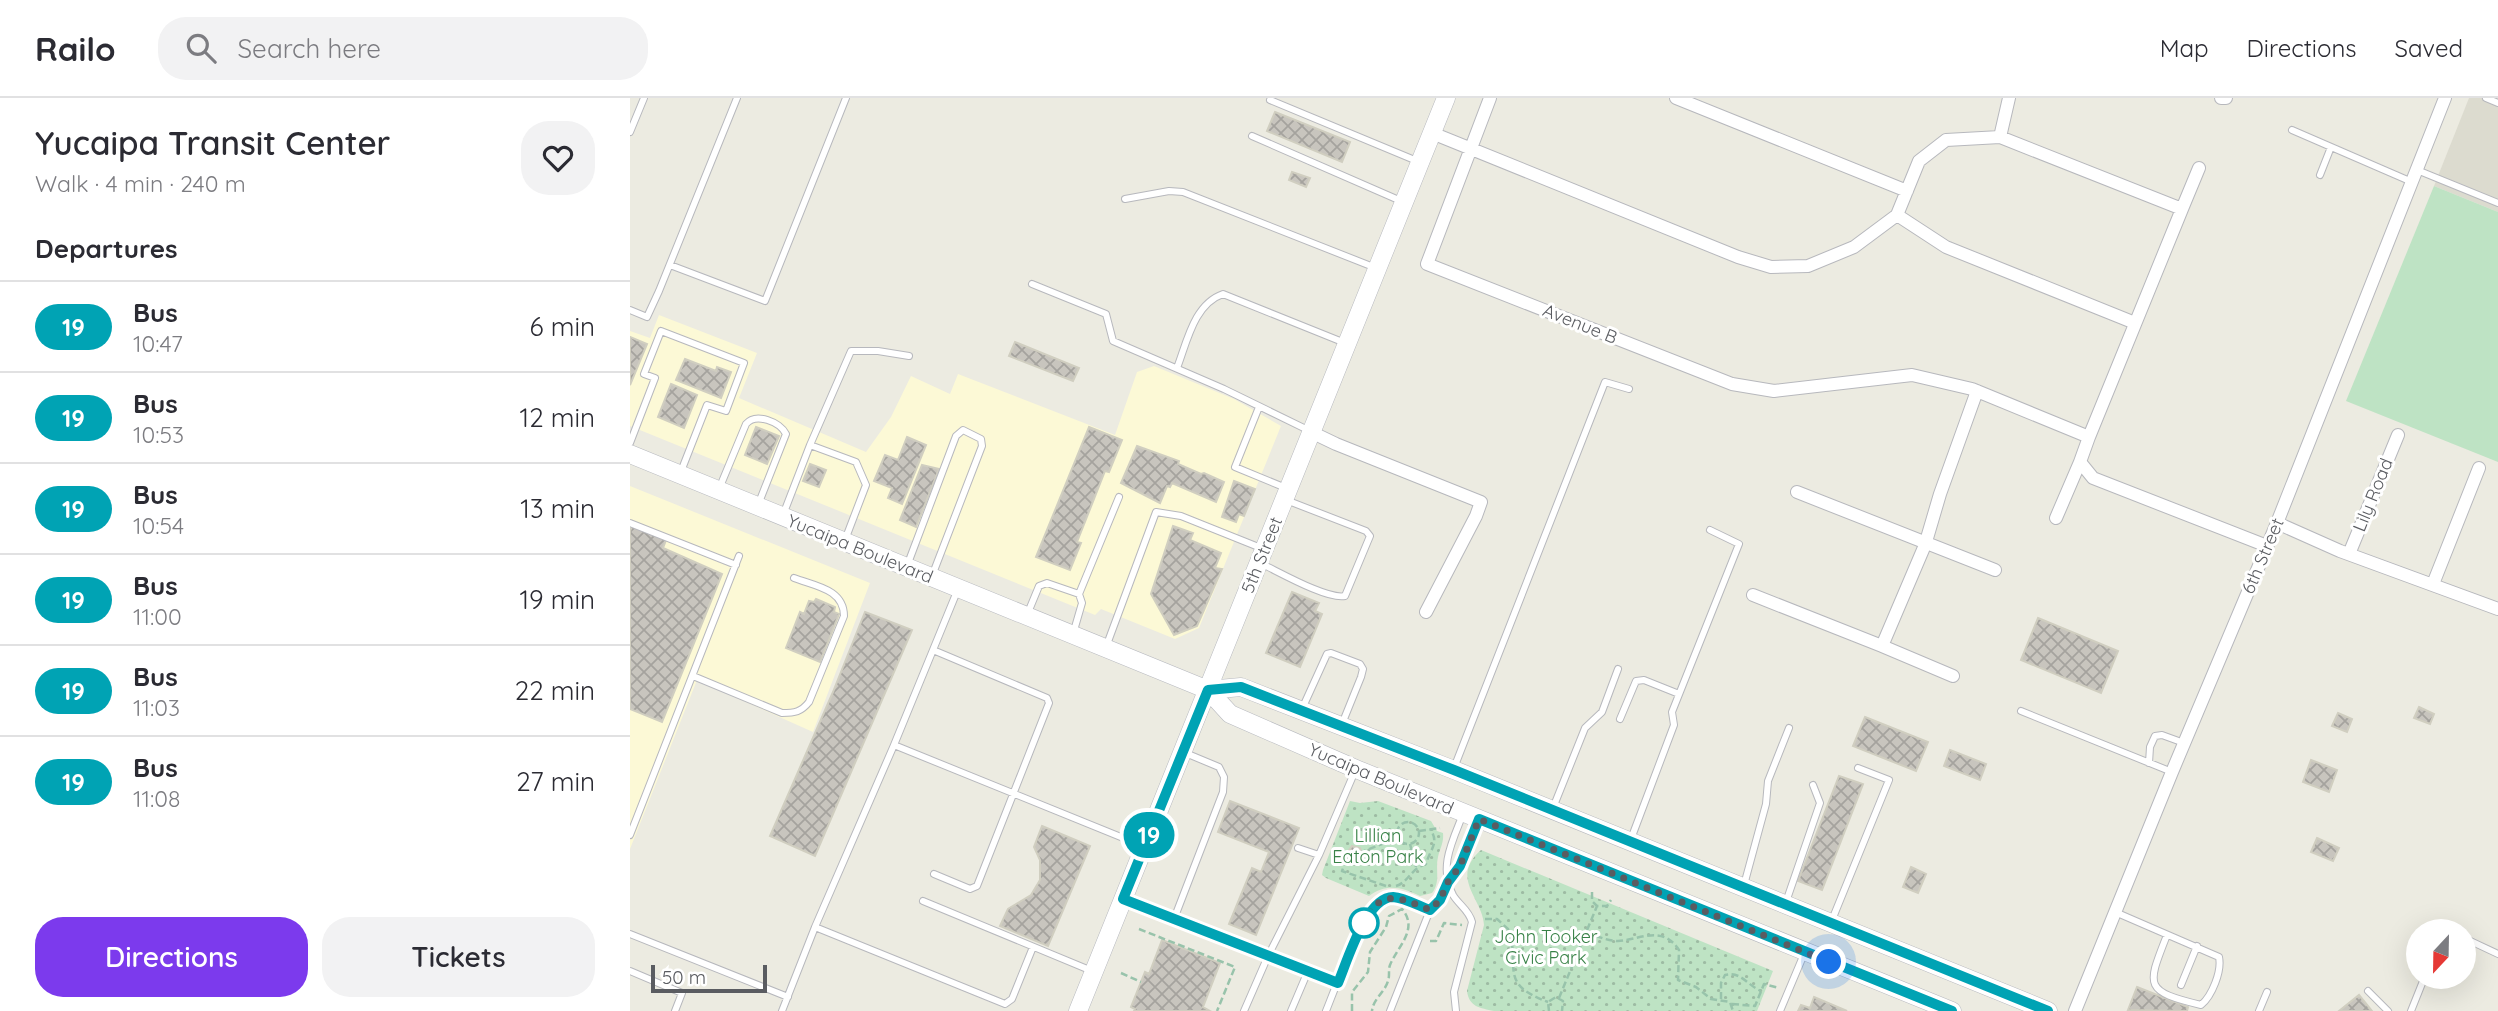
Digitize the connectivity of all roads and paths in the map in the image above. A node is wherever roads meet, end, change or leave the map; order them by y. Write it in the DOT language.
graph roads {
  1 [pos="644,98"];
  2 [pos="737,98"];
  3 [pos="846,98"];
  4 [pos="1446,98"];
  5 [pos="1490,98"];
  6 [pos="1676,98"];
  7 [pos="2009,98"];
  8 [pos="2445,98"];
  9 [pos="2486,98"];
  10 [pos="1270,100"];
  11 [pos="2498,103"];
  12 [pos="2292,130"];
  13 [pos="630,132"];
  14 [pos="1432,133"];
  15 [pos="1252,136"];
  16 [pos="2000,137"];
  17 [pos="2331,147"];
  18 [pos="1469,150"];
  19 [pos="1419,161"];
  20 [pos="2199,169"];
  21 [pos="2320,175"];
  22 [pos="2414,176"];
  23 [pos="1907,191"];
  24 [pos="1125,199"];
  25 [pos="1403,202"];
  26 [pos="2498,203"];
  27 [pos="2182,209"];
  28 [pos="1897,215"];
  29 [pos="670,265"];
  30 [pos="1378,268"];
  31 [pos="1032,284"];
  32 [pos="630,310"];
  33 [pos="2135,323"];
  34 [pos="1347,344"];
  35 [pos="909,356"];
  36 [pos="1177,368"];
  37 [pos="1629,389"];
  38 [pos="1976,391"];
  39 [pos="1259,407"];
  40 [pos="1311,432"];
  41 [pos="2398,435"];
  42 [pos="2089,437"];
  43 [pos="630,443"];
  44 [pos="810,445"];
  45 [pos="630,454"];
  46 [pos="2080,462"];
  47 [pos="2479,468"];
  48 [pos="680,475"];
  49 [pos="719,491"];
  50 [pos="1797,492"];
  51 [pos="1286,494"];
  52 [pos="1119,497"];
  53 [pos="758,507"];
  54 [pos="782,517"];
  55 [pos="2056,518"];
  56 [pos="630,523"];
  57 [pos="2277,523"];
  58 [pos="1710,530"];
  59 [pos="1926,541"];
  60 [pos="844,542"];
  61 [pos="2267,546"];
  62 [pos="2349,554"];
  63 [pos="739,556"];
  64 [pos="1262,556"];
  65 [pos="736,565"];
  66 [pos="906,567"];
  67 [pos="1995,570"];
  68 [pos="794,578"];
  69 [pos="932,578"];
  70 [pos="2432,584"];
  71 [pos="958,588"];
  72 [pos="1079,594"];
  73 [pos="1753,595"];
  74 [pos="2498,608"];
  75 [pos="1426,612"];
  76 [pos="1026,617"];
  77 [pos="1072,636"];
  78 [pos="1882,646"];
  79 [pos="1106,649"];
  80 [pos="933,650"];
  81 [pos="1618,669"];
  82 [pos="693,676"];
  83 [pos="1953,676"];
  84 [pos="1208,690"];
  85 [pos="1679,694"];
  86 [pos="1301,711"];
  87 [pos="2021,711"];
  88 [pos="1620,719"];
  89 [pos="1342,726"];
  90 [pos="1789,728"];
  91 [pos="2184,743"];
  92 [pos="894,745"];
  93 [pos="1183,752"];
  94 [pos="2149,763"];
  95 [pos="1858,768"];
  96 [pos="1356,769"];
  97 [pos="1454,770"];
  98 [pos="2172,772"];
  99 [pos="1813,785"];
  100 [pos="1013,795"];
  101 [pos="1552,809"];
  102 [pos="1471,816"];
  103 [pos="1440,828"];
  104 [pos="1430,830"];
  105 [pos="1418,831"];
  106 [pos="630,835"];
  107 [pos="1398,838"];
  108 [pos="1630,841"];
  109 [pos="1410,844"];
  110 [pos="1144,847"];
  111 [pos="1298,848"];
  112 [pos="1319,855"];
  113 [pos="1416,867"];
  114 [pos="934,874"];
  115 [pos="1448,882"];
  116 [pos="1743,887"];
  117 [pos="1592,892"];
  118 [pos="1123,899"];
  119 [pos="1611,900"];
  120 [pos="923,901"];
  121 [pos="1786,904"];
  122 [pos="1597,906"];
  123 [pos="1430,910"];
  124 [pos="2115,912"];
  125 [pos="1174,919"];
  126 [pos="1485,919"];
  127 [pos="1831,922"];
  128 [pos="1462,925"];
  129 [pos="815,927"];
  130 [pos="1139,929"];
  131 [pos="1586,932"];
  132 [pos="630,934"];
  133 [pos="2167,935"];
  134 [pos="1430,942"];
  135 [pos="2476,944"];
  136 [pos="2197,946"];
  137 [pos="1033,947"];
  138 [pos="1805,952"];
  139 [pos="2498,954"];
  140 [pos="1268,956"];
  141 [pos="630,971"];
  142 [pos="1308,971"];
  143 [pos="1093,972"];
  144 [pos="1121,973"];
  145 [pos="1782,980"];
  146 [pos="1142,982"];
  147 [pos="1338,983"];
  148 [pos="2181,985"];
  149 [pos="2420,989"];
  150 [pos="1761,991"];
  151 [pos="2368,991"];
  152 [pos="2267,992"];
  153 [pos="788,996"];
  154 [pos="1559,998"];
  155 [pos="1721,1000"];
  156 [pos="1548,1002"];
  157 [pos="1732,1004"];
  158 [pos="1458,1010"];
  159 [pos="1563,1010"];
  160 [pos="675,1011"];
  161 [pos="782,1011"];
  162 [pos="1078,1011"];
  163 [pos="1217,1011"];
  164 [pos="1244,1011"];
  165 [pos="1291,1011"];
  166 [pos="1326,1011"];
  167 [pos="1352,1011"];
  168 [pos="1372,1011"];
  169 [pos="1390,1011"];
  170 [pos="1549,1011"];
  171 [pos="1569,1011"];
  172 [pos="1733,1011"];
  173 [pos="1780,1011"];
  174 [pos="1952,1011"];
  175 [pos="2048,1011"];
  176 [pos="2075,1011"];
  177 [pos="2259,1011"];
  178 [pos="2388,1011"];
  179 [pos="2411,1011"];
  1 -- 13 [label="lane"];
  2 -- 29 [label="lane"];
  3 -- 29 [label="lane"];
  4 -- 14 [label="main road, 5th Street"];
  5 -- 18 [label="street"];
  6 -- 23 [label="street"];
  7 -- 16 [label="street"];
  8 -- 22 [label="street, 6th Street"];
  9 -- 11 [label="lane"];
  10 -- 19 [label="lane"];
  12 -- 17 [label="lane"];
  14 -- 18 [label="street"];
  14 -- 19 [label="main road, 5th Street"];
  15 -- 25 [label="lane"];
  16 -- 23 [label="street"];
  16 -- 27 [label="street"];
  17 -- 21 [label="lane"];
  17 -- 22 [label="lane"];
  18 -- 28 [label="street"];
  18 -- 38 [label="street, Avenue B"];
  19 -- 25 [label="main road, 5th Street"];
  20 -- 27 [label="street"];
  22 -- 26 [label="lane"];
  22 -- 57 [label="street, 6th Street"];
  23 -- 28 [label="street"];
  24 -- 30 [label="lane"];
  25 -- 30 [label="main road, 5th Street"];
  27 -- 33 [label="street"];
  28 -- 33 [label="street"];
  29 -- 32 [label="lane"];
  30 -- 34 [label="main road, 5th Street"];
  31 -- 36 [label="lane"];
  33 -- 42 [label="street"];
  34 -- 36 [label="lane"];
  34 -- 40 [label="main road, 5th Street"];
  35 -- 44 [label="lane"];
  36 -- 39 [label="lane"];
  37 -- 97 [label="lane"];
  38 -- 42 [label="street, Avenue B"];
  38 -- 59 [label="street"];
  39 -- 40 [label="lane"];
  39 -- 51 [label="lane"];
  40 -- 51 [label="main road, 5th Street"];
  40 -- 75 [label="street"];
  41 -- 62 [label="street, Lily Road"];
  42 -- 46 [label="street"];
  43 -- 48 [label="lane"];
  44 -- 54 [label="lane"];
  44 -- 60 [label="lane"];
  45 -- 48 [label="main road, Yucaipa Boulevard"];
  46 -- 55 [label="street"];
  46 -- 61 [label="street"];
  47 -- 70 [label="street"];
  48 -- 49 [label="main road, Yucaipa Boulevard"];
  49 -- 53 [label="main road, Yucaipa Boulevard"];
  49 -- 53 [label="lane"];
  50 -- 59 [label="street"];
  51 -- 64 [label="main road, 5th Street"];
  51 -- 64 [label="lane"];
  52 -- 72 [label="lane"];
  53 -- 54 [label="main road, Yucaipa Boulevard"];
  54 -- 60 [label="main road, Yucaipa Boulevard"];
  56 -- 65 [label="lane"];
  57 -- 61 [label="street, 6th Street"];
  57 -- 62 [label="street, Lily Road"];
  58 -- 85 [label="lane"];
  59 -- 67 [label="street"];
  59 -- 78 [label="street"];
  60 -- 66 [label="main road, Yucaipa Boulevard"];
  61 -- 91 [label="street, 6th Street"];
  62 -- 70 [label="street, Lily Road"];
  63 -- 65 [label="lane"];
  64 -- 79 [label="lane"];
  64 -- 84 [label="main road, 5th Street"];
  65 -- 82 [label="lane"];
  66 -- 69 [label="main road, Yucaipa Boulevard"];
  66 -- 69 [label="lane"];
  68 -- 82 [label="lane"];
  69 -- 71 [label="main road, Yucaipa Boulevard"];
  70 -- 74 [label="street, Lily Road"];
  71 -- 76 [label="main road, Yucaipa Boulevard"];
  71 -- 80 [label="lane"];
  72 -- 76 [label="lane"];
  72 -- 77 [label="lane"];
  73 -- 78 [label="street"];
  76 -- 77 [label="main road, Yucaipa Boulevard"];
  77 -- 79 [label="main road, Yucaipa Boulevard"];
  78 -- 83 [label="street"];
  79 -- 84 [label="main road, Yucaipa Boulevard"];
  80 -- 92 [label="lane"];
  80 -- 100 [label="lane"];
  81 -- 101 [label="lane"];
  82 -- 106 [label="lane"];
  84 -- 86 [label="main road, Yucaipa Boulevard"];
  84 -- 93 [label="main road, 5th Street"];
  84 -- 96 [label="main road, Yucaipa Boulevard"];
  85 -- 88 [label="lane"];
  85 -- 108 [label="lane"];
  86 -- 89 [label="main road, Yucaipa Boulevard"];
  86 -- 89 [label="lane"];
  87 -- 94 [label="lane"];
  89 -- 97 [label="main road, Yucaipa Boulevard"];
  90 -- 116 [label="lane"];
  91 -- 94 [label="lane"];
  91 -- 98 [label="street, 6th Street"];
  92 -- 100 [label="lane"];
  92 -- 129 [label="lane"];
  93 -- 110 [label="main road, 5th Street"];
  93 -- 125 [label="lane"];
  94 -- 98 [label="lane"];
  95 -- 127 [label="lane"];
  96 -- 102 [label="main road, Yucaipa Boulevard"];
  96 -- 112 [label="lane"];
  97 -- 101 [label="main road, Yucaipa Boulevard"];
  98 -- 124 [label="street, 6th Street"];
  99 -- 121 [label="lane"];
  100 -- 110 [label="lane"];
  100 -- 114 [label="lane"];
  101 -- 108 [label="main road, Yucaipa Boulevard"];
  102 -- 115 [label="lane"];
  102 -- 115 [label="lane"];
  102 -- 138 [label="main road, Yucaipa Boulevard"];
  103 -- 104 [label="path"];
  104 -- 105 [label="path"];
  104 -- 113 [label="path"];
  105 -- 107 [label="path"];
  105 -- 109 [label="path"];
  107 -- 109 [label="path"];
  107 -- 113 [label="path"];
  108 -- 116 [label="main road, Yucaipa Boulevard"];
  109 -- 113 [label="path"];
  110 -- 118 [label="main road, 5th Street"];
  111 -- 112 [label="lane"];
  112 -- 140 [label="lane"];
  115 -- 123 [label="lane"];
  115 -- 158 [label="lane"];
  116 -- 121 [label="main road, Yucaipa Boulevard"];
  117 -- 122 [label="path"];
  118 -- 125 [label="lane"];
  118 -- 143 [label="main road, 5th Street"];
  119 -- 122 [label="path"];
  120 -- 137 [label="lane"];
  121 -- 127 [label="main road, Yucaipa Boulevard"];
  122 -- 131 [label="path"];
  123 -- 147 [label="lane"];
  123 -- 169 [label="lane"];
  124 -- 133 [label="lane"];
  124 -- 176 [label="street, 6th Street"];
  125 -- 140 [label="lane"];
  126 -- 156 [label="path"];
  127 -- 175 [label="main road, Yucaipa Boulevard"];
  128 -- 134 [label="path"];
  129 -- 137 [label="lane"];
  129 -- 153 [label="lane"];
  130 -- 163 [label="path"];
  131 -- 154 [label="path"];
  131 -- 155 [label="path"];
  132 -- 153 [label="lane"];
  133 -- 136 [label="lane"];
  133 -- 136 [label="lane"];
  135 -- 139 [label="lane"];
  136 -- 148 [label="lane"];
  137 -- 143 [label="lane"];
  138 -- 173 [label="lane"];
  138 -- 174 [label="main road, Yucaipa Boulevard"];
  140 -- 142 [label="lane"];
  140 -- 164 [label="lane"];
  141 -- 160 [label="lane"];
  142 -- 147 [label="lane"];
  142 -- 165 [label="lane"];
  143 -- 162 [label="main road, 5th Street"];
  144 -- 146 [label="path"];
  145 -- 150 [label="path"];
  147 -- 166 [label="lane"];
  149 -- 179 [label="lane"];
  150 -- 155 [label="path"];
  150 -- 157 [label="path"];
  151 -- 178 [label="lane"];
  152 -- 177 [label="lane"];
  153 -- 161 [label="lane"];
  154 -- 156 [label="path"];
  154 -- 159 [label="path"];
  155 -- 157 [label="path"];
  156 -- 170 [label="path"];
  157 -- 172 [label="path"];
  159 -- 171 [label="path"];
  167 -- 168 [label="path"];
}
